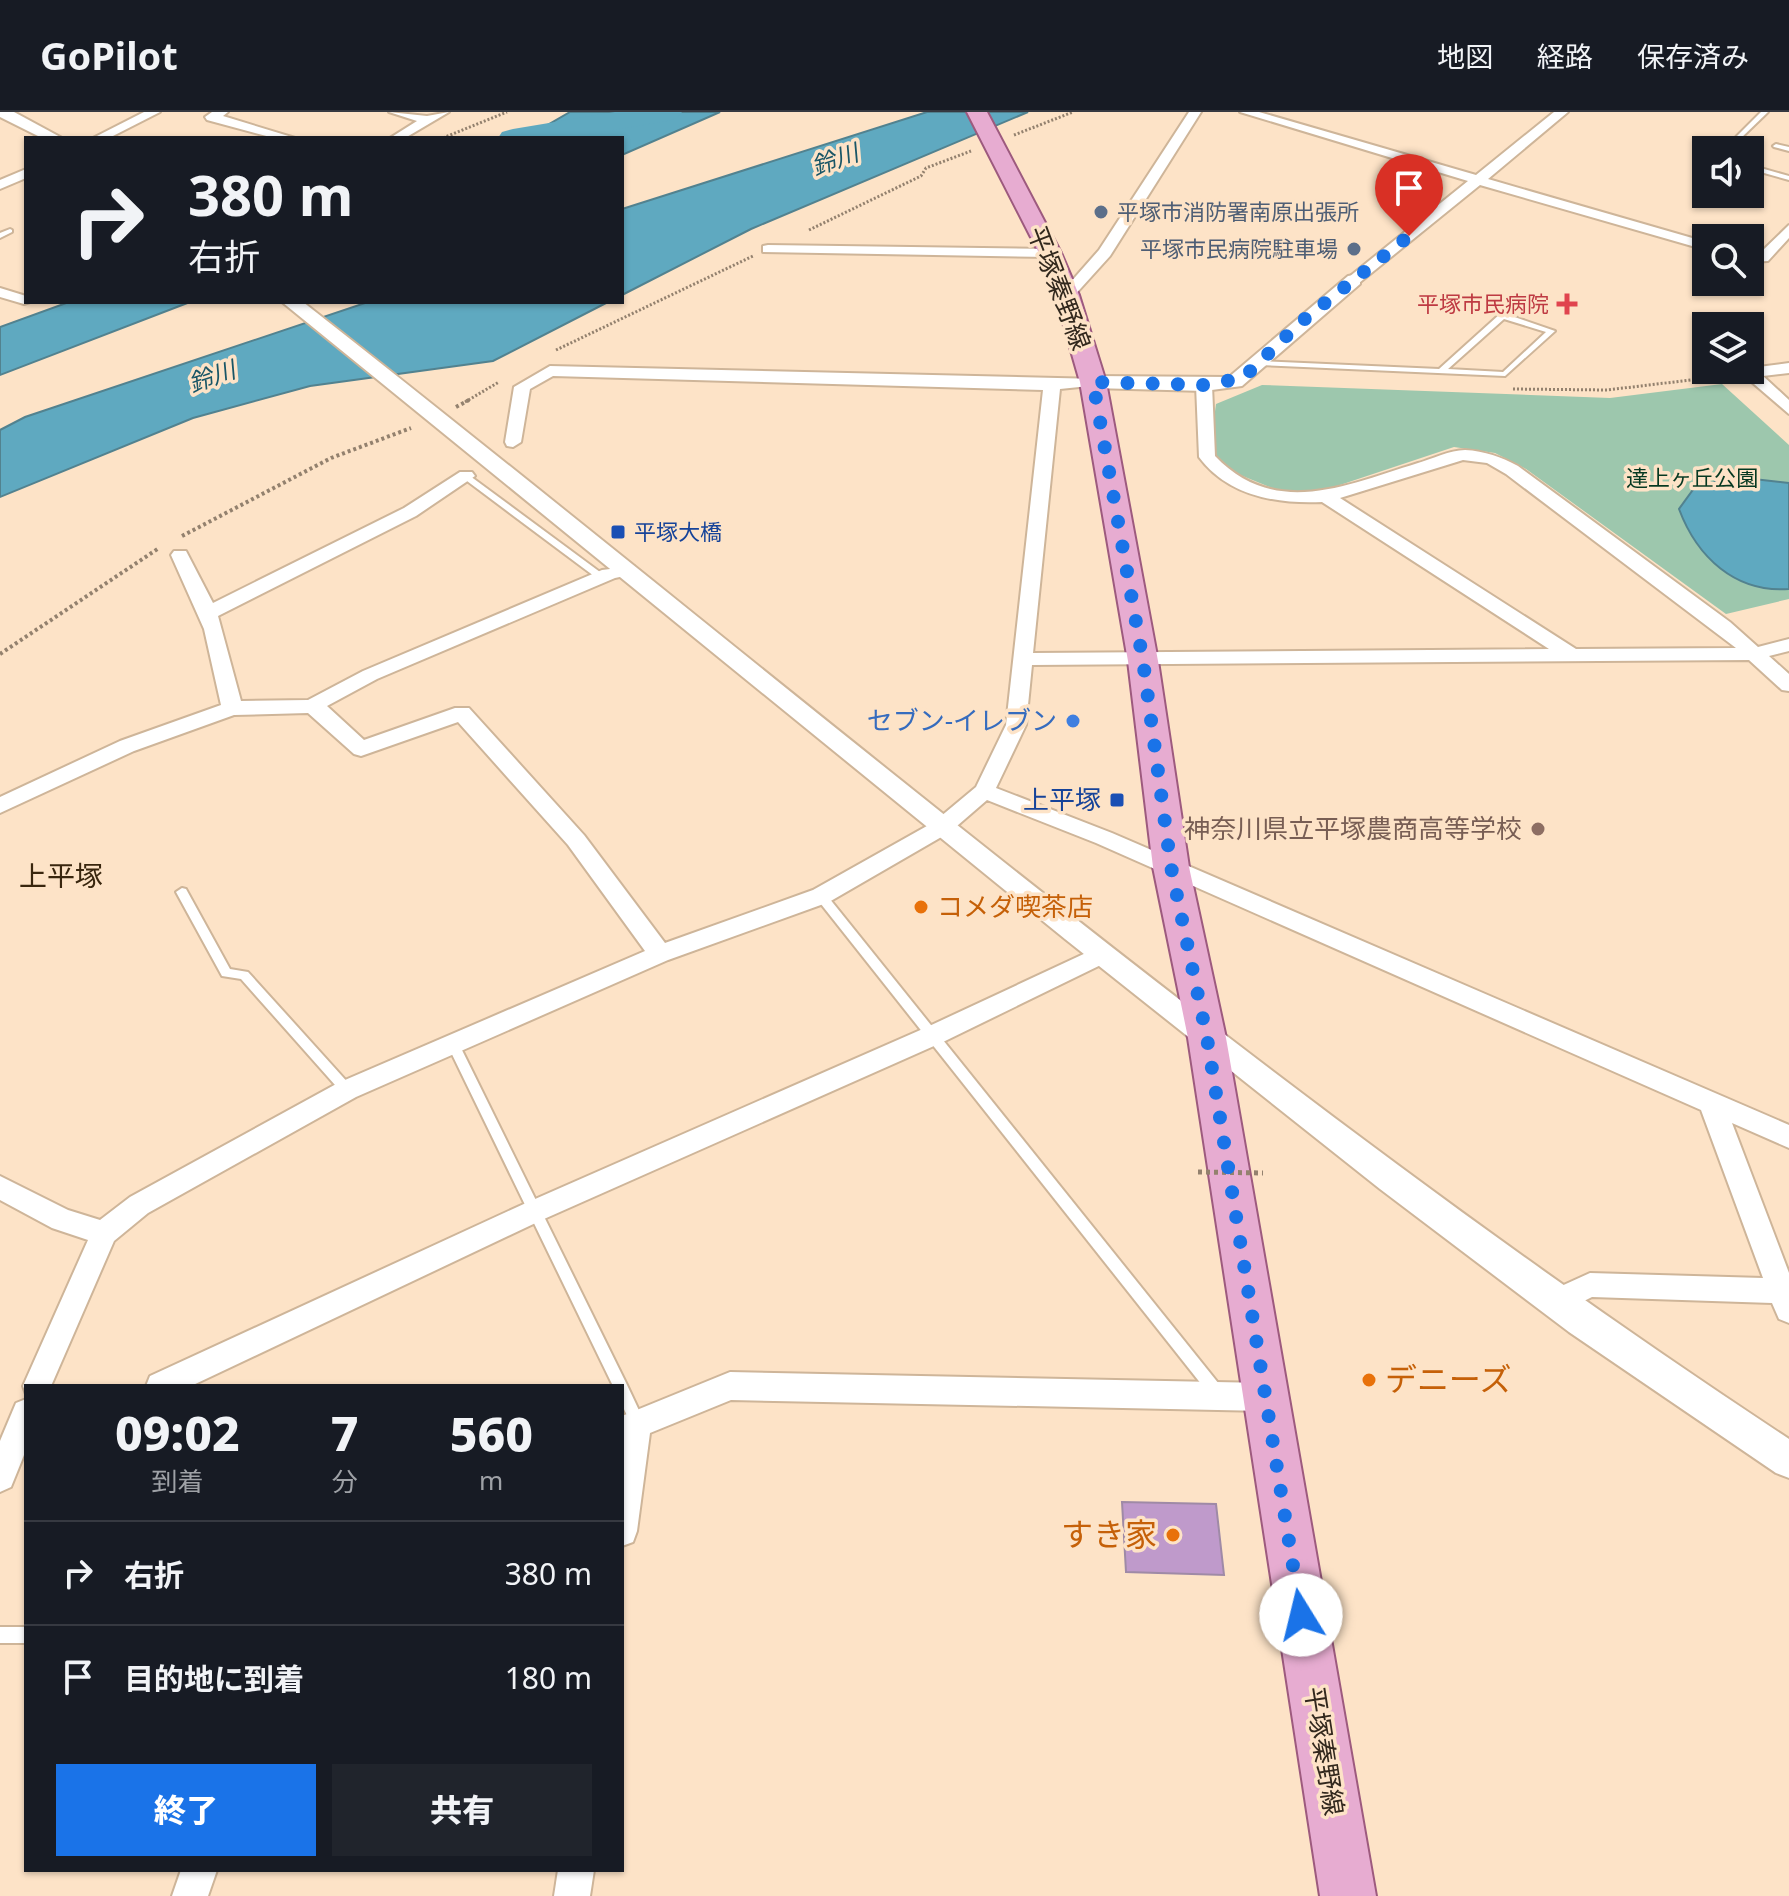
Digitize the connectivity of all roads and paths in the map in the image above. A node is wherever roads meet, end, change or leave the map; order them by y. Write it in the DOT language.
graph roads {
  1 [pos="2,112"];
  2 [pos="154,112"];
  3 [pos="222,112"];
  4 [pos="395,112"];
  5 [pos="443,112"];
  6 [pos="507,112"];
  7 [pos="977,112"];
  8 [pos="1073,112"];
  9 [pos="1195,112"];
  10 [pos="1246,112"];
  11 [pos="1562,112"];
  12 [pos="1765,112"];
  13 [pos="429,120"];
  14 [pos="50,136"];
  15 [pos="111,136"];
  16 [pos="282,136"];
  17 [pos="400,136"];
  18 [pos="448,136"];
  19 [pos="1740,136"];
  20 [pos="993,141"];
  21 [pos="1776,146"];
  22 [pos="1789,149"];
  23 [pos="1764,171"];
  24 [pos="24,174"];
  25 [pos="1789,178"];
  26 [pos="1478,180"];
  27 [pos="0,185"];
  28 [pos="1789,229"];
  29 [pos="10,231"];
  30 [pos="0,236"];
  31 [pos="1692,242"];
  32 [pos="768,249"];
  33 [pos="1764,252"];
  34 [pos="1050,253"];
  35 [pos="1789,257"];
  36 [pos="1764,258"];
  37 [pos="1354,280"];
  38 [pos="0,292"];
  39 [pos="1067,295"];
  40 [pos="24,300"];
  41 [pos="293,304"];
  42 [pos="1260,363"];
  43 [pos="1789,369"];
  44 [pos="1441,371"];
  45 [pos="1764,371"];
  46 [pos="1093,382"];
  47 [pos="1763,384"];
  48 [pos="1052,385"];
  49 [pos="1204,385"];
  50 [pos="1789,409"];
  51 [pos="424,416"];
  52 [pos="513,442"];
  53 [pos="466,476"];
  54 [pos="1326,497"];
  55 [pos="174,546"];
  56 [pos="627,570"];
  57 [pos="601,577"];
  58 [pos="207,614"];
  59 [pos="1789,645"];
  60 [pos="0,654"];
  61 [pos="1754,654"];
  62 [pos="1572,655"];
  63 [pos="1023,659"];
  64 [pos="1143,661"];
  65 [pos="1789,685"];
  66 [pos="312,706"];
  67 [pos="232,708"];
  68 [pos="984,791"];
  69 [pos="0,806"];
  70 [pos="942,827"];
  71 [pos="1171,867"];
  72 [pos="182,892"];
  73 [pos="821,896"];
  74 [pos="660,954"];
  75 [pos="1103,954"];
  76 [pos="934,1035"];
  77 [pos="1207,1038"];
  78 [pos="453,1044"];
  79 [pos="347,1090"];
  80 [pos="1712,1105"];
  81 [pos="1789,1137"];
  82 [pos="1198,1172"];
  83 [pos="1263,1173"];
  84 [pos="0,1187"];
  85 [pos="535,1211"];
  86 [pos="104,1233"];
  87 [pos="1785,1301"];
  88 [pos="1556,1302"];
  89 [pos="38,1384"];
  90 [pos="164,1384"];
  91 [pos="619,1384"];
  92 [pos="1219,1396"];
  93 [pos="1265,1397"];
  94 [pos="624,1401"];
  95 [pos="24,1417"];
  96 [pos="630,1426"];
  97 [pos="13,1442"];
  98 [pos="1789,1460"];
  99 [pos="0,1477"];
  100 [pos="624,1505"];
  101 [pos="0,1635"];
  102 [pos="24,1635"];
  103 [pos="198,1872"];
  104 [pos="576,1872"];
  105 [pos="190,1896"];
  106 [pos="572,1896"];
  107 [pos="1348,1896"];
  1 -- 14 [label="street"];
  2 -- 15 [label="street"];
  3 -- 16 [label="street"];
  4 -- 13 [label="street"];
  5 -- 13 [label="street"];
  6 -- 18 [label="path"];
  7 -- 20 [label="main road, 平塚秦野線"];
  8 -- 20 [label="path"];
  9 -- 39 [label="street"];
  10 -- 26 [label="street"];
  11 -- 26 [label="street"];
  12 -- 19 [label="lane"];
  13 -- 17 [label="street"];
  20 -- 34 [label="main road, 平塚秦野線"];
  21 -- 22 [label="lane"];
  23 -- 25 [label="lane"];
  24 -- 27 [label="street"];
  26 -- 31 [label="street"];
  26 -- 37 [label="street"];
  28 -- 33 [label="street"];
  29 -- 30 [label="lane"];
  32 -- 34 [label="street"];
  34 -- 39 [label="main road, 平塚秦野線"];
  35 -- 36 [label="street"];
  37 -- 42 [label="street"];
  38 -- 40 [label="street"];
  39 -- 46 [label="main road, 平塚秦野線"];
  41 -- 51 [label="street"];
  42 -- 44 [label="lane"];
  42 -- 49 [label="street"];
  43 -- 45 [label="street"];
  44 -- 44 [label="lane"];
  46 -- 48 [label="street"];
  46 -- 49 [label="street"];
  46 -- 64 [label="main road, 平塚秦野線"];
  47 -- 50 [label="street"];
  48 -- 52 [label="street"];
  48 -- 63 [label="street"];
  49 -- 54 [label="street"];
  51 -- 55 [label="path"];
  51 -- 56 [label="street"];
  53 -- 57 [label="lane"];
  53 -- 58 [label="street"];
  54 -- 61 [label="street"];
  54 -- 62 [label="street"];
  55 -- 58 [label="street"];
  55 -- 60 [label="path"];
  56 -- 57 [label="street"];
  56 -- 70 [label="street"];
  57 -- 66 [label="street"];
  58 -- 67 [label="street"];
  59 -- 61 [label="street"];
  61 -- 62 [label="street"];
  61 -- 65 [label="street"];
  62 -- 64 [label="street"];
  63 -- 64 [label="street"];
  63 -- 68 [label="street"];
  64 -- 71 [label="main road, 平塚秦野線"];
  66 -- 67 [label="street"];
  66 -- 74 [label="street"];
  67 -- 69 [label="street"];
  68 -- 70 [label="street"];
  68 -- 71 [label="street"];
  70 -- 73 [label="street"];
  70 -- 75 [label="street"];
  71 -- 77 [label="main road, 平塚秦野線"];
  71 -- 80 [label="street"];
  72 -- 79 [label="lane"];
  73 -- 74 [label="street"];
  73 -- 76 [label="lane"];
  74 -- 78 [label="street"];
  75 -- 76 [label="street"];
  75 -- 77 [label="street"];
  76 -- 85 [label="street"];
  76 -- 92 [label="lane"];
  77 -- 88 [label="street"];
  77 -- 93 [label="main road, 平塚秦野線"];
  78 -- 79 [label="street"];
  78 -- 85 [label="lane"];
  79 -- 86 [label="street"];
  80 -- 81 [label="street"];
  80 -- 87 [label="street"];
  82 -- 83 [label="path, bridge"];
  84 -- 86 [label="street"];
  85 -- 90 [label="street"];
  85 -- 91 [label="lane"];
  86 -- 89 [label="street"];
  87 -- 88 [label="street"];
  88 -- 98 [label="street"];
  92 -- 93 [label="street"];
  92 -- 96 [label="street"];
  93 -- 107 [label="main road, 平塚秦野線"];
  94 -- 96 [label="lane"];
  95 -- 97 [label="street"];
  96 -- 100 [label="street"];
  97 -- 99 [label="street"];
  101 -- 102 [label="lane"];
  103 -- 105 [label="street"];
  104 -- 106 [label="street"];
}
